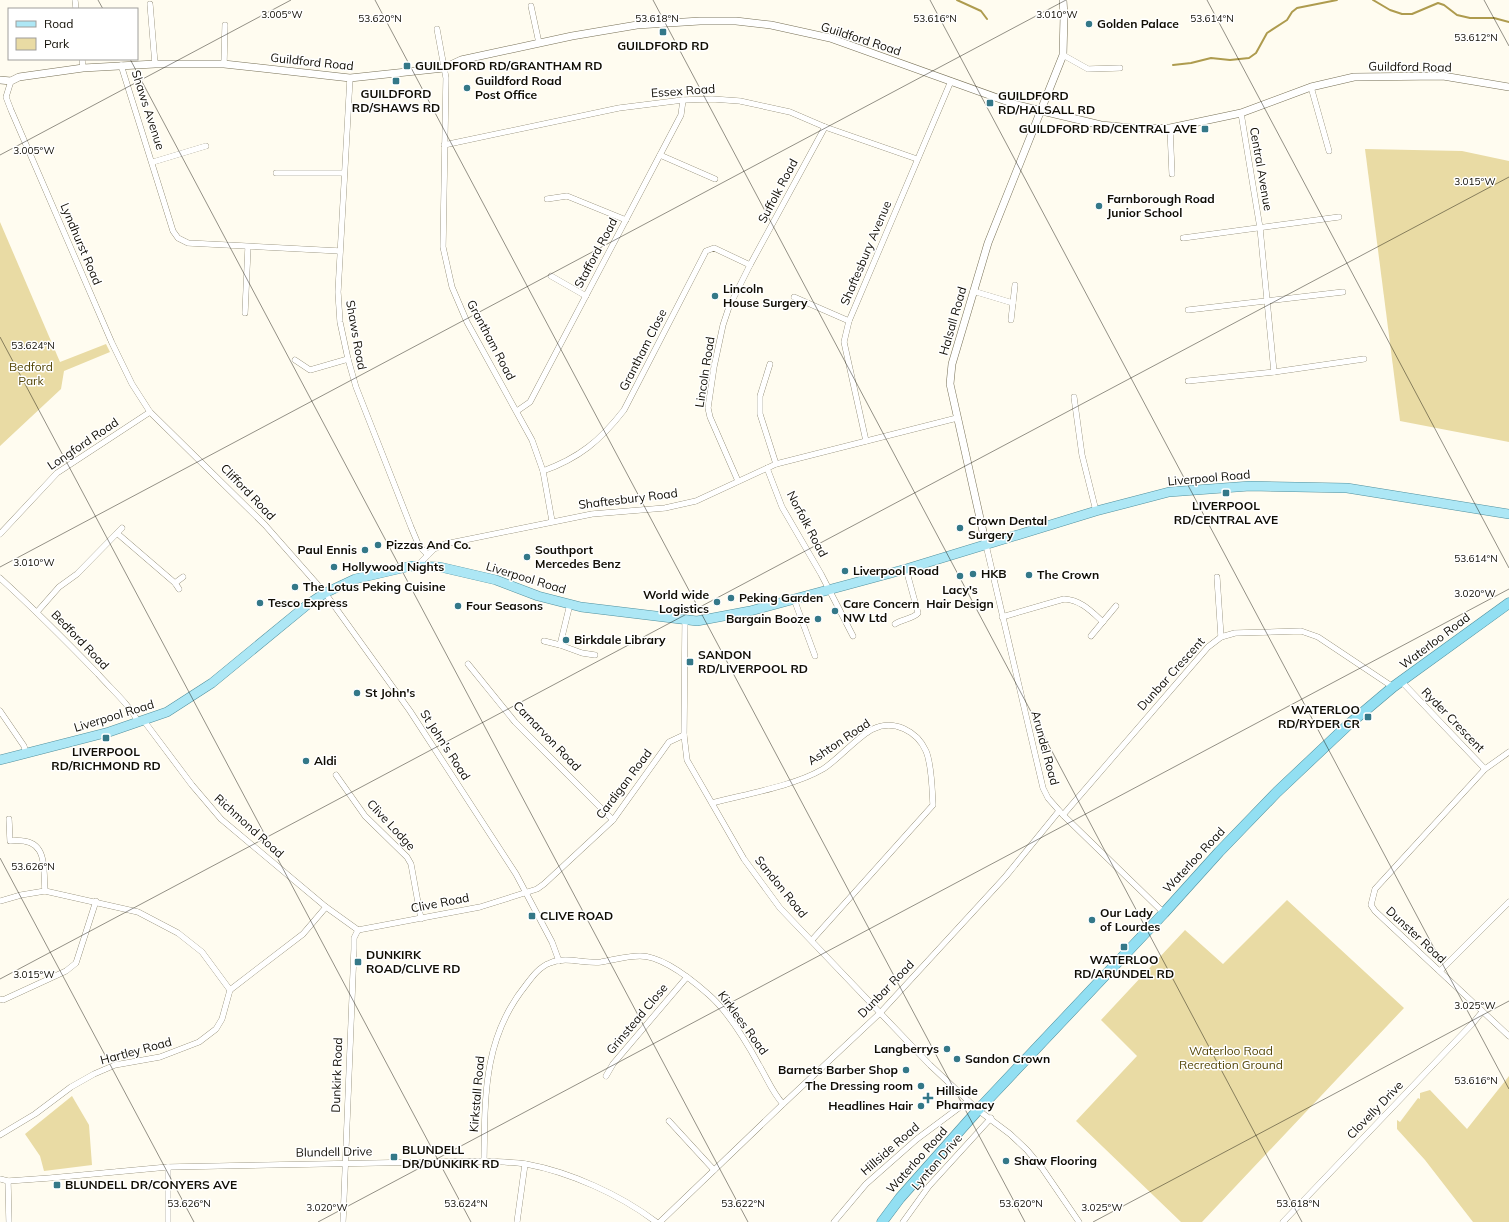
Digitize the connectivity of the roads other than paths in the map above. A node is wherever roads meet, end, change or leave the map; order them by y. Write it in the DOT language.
graph roads {
  1 [pos="1063,0"];
  2 [pos="150,4"];
  3 [pos="531,6"];
  4 [pos="225,25"];
  5 [pos="437,29"];
  6 [pos="539,43"];
  7 [pos="1063,55"];
  8 [pos="82,60"];
  9 [pos="155,64"];
  10 [pos="224,64"];
  11 [pos="122,65"];
  12 [pos="83,68"];
  13 [pos="444,68"];
  14 [pos="1120,68"];
  15 [pos="350,78"];
  16 [pos="0,80"];
  17 [pos="11,81"];
  18 [pos="951,81"];
  19 [pos="1311,87"];
  20 [pos="1509,87"];
  21 [pos="683,100"];
  22 [pos="1041,112"];
  23 [pos="1241,113"];
  24 [pos="825,127"];
  25 [pos="1170,128"];
  26 [pos="444,145"];
  27 [pos="206,146"];
  28 [pos="1329,150"];
  29 [pos="660,155"];
  30 [pos="917,159"];
  31 [pos="153,162"];
  32 [pos="276,173"];
  33 [pos="343,173"];
  34 [pos="1172,174"];
  35 [pos="715,180"];
  36 [pos="547,199"];
  37 [pos="1339,217"];
  38 [pos="626,220"];
  39 [pos="1260,228"];
  40 [pos="1184,238"];
  41 [pos="248,247"];
  42 [pos="340,251"];
  43 [pos="750,265"];
  44 [pos="551,276"];
  45 [pos="1014,285"];
  46 [pos="973,292"];
  47 [pos="1343,292"];
  48 [pos="586,296"];
  49 [pos="794,297"];
  50 [pos="1266,300"];
  51 [pos="1013,303"];
  52 [pos="1188,310"];
  53 [pos="245,314"];
  54 [pos="1011,320"];
  55 [pos="849,321"];
  56 [pos="348,359"];
  57 [pos="1364,359"];
  58 [pos="295,360"];
  59 [pos="770,364"];
  60 [pos="1274,372"];
  61 [pos="1188,381"];
  62 [pos="1074,397"];
  63 [pos="518,411"];
  64 [pos="150,412"];
  65 [pos="958,418"];
  66 [pos="866,441"];
  67 [pos="776,464"];
  68 [pos="767,468"];
  69 [pos="543,472"];
  70 [pos="738,481"];
  71 [pos="1096,511"];
  72 [pos="1509,514"];
  73 [pos="552,520"];
  74 [pos="122,528"];
  75 [pos="0,534"];
  76 [pos="118,534"];
  77 [pos="986,545"];
  78 [pos="428,555"];
  79 [pos="418,565"];
  80 [pos="906,569"];
  81 [pos="183,577"];
  82 [pos="1217,577"];
  83 [pos="0,578"];
  84 [pos="175,583"];
  85 [pos="179,589"];
  86 [pos="830,589"];
  87 [pos="325,593"];
  88 [pos="794,599"];
  89 [pos="1509,603"];
  90 [pos="570,604"];
  91 [pos="1116,606"];
  92 [pos="37,612"];
  93 [pos="1002,617"];
  94 [pos="685,621"];
  95 [pos="1103,622"];
  96 [pos="895,624"];
  97 [pos="853,636"];
  98 [pos="1091,636"];
  99 [pos="1221,637"];
  100 [pos="544,641"];
  101 [pos="560,645"];
  102 [pos="594,655"];
  103 [pos="815,656"];
  104 [pos="468,664"];
  105 [pos="1402,682"];
  106 [pos="1393,687"];
  107 [pos="0,711"];
  108 [pos="141,722"];
  109 [pos="684,735"];
  110 [pos="1509,752"];
  111 [pos="26,753"];
  112 [pos="0,760"];
  113 [pos="1485,769"];
  114 [pos="336,775"];
  115 [pos="712,803"];
  116 [pos="1061,813"];
  117 [pos="9,819"];
  118 [pos="613,820"];
  119 [pos="45,891"];
  120 [pos="526,893"];
  121 [pos="0,901"];
  122 [pos="96,901"];
  123 [pos="1509,902"];
  124 [pos="326,907"];
  125 [pos="1164,913"];
  126 [pos="421,918"];
  127 [pos="358,930"];
  128 [pos="812,940"];
  129 [pos="559,961"];
  130 [pos="1440,971"];
  131 [pos="687,977"];
  132 [pos="230,990"];
  133 [pos="0,999"];
  134 [pos="1482,1012"];
  135 [pos="880,1013"];
  136 [pos="1509,1036"];
  137 [pos="606,1076"];
  138 [pos="968,1101"];
  139 [pos="782,1104"];
  140 [pos="978,1110"];
  141 [pos="991,1118"];
  142 [pos="669,1121"];
  143 [pos="0,1135"];
  144 [pos="484,1161"];
  145 [pos="345,1162"];
  146 [pos="526,1164"];
  147 [pos="168,1166"];
  148 [pos="714,1170"];
  149 [pos="0,1179"];
  150 [pos="8,1181"];
  151 [pos="9,1222"];
  152 [pos="168,1222"];
  153 [pos="343,1222"];
  154 [pos="517,1222"];
  155 [pos="656,1222"];
  156 [pos="660,1222"];
  157 [pos="834,1222"];
  158 [pos="882,1222"];
  159 [pos="903,1222"];
  160 [pos="1079,1222"];
  161 [pos="1283,1222"];
  1 -- 7 [label="street, Halsall Road"];
  2 -- 9 [label="street"];
  3 -- 6 [label="street"];
  4 -- 10 [label="street"];
  5 -- 13 [label="street"];
  6 -- 13 [label="street, Guildford Road"];
  6 -- 18 [label="street, Guildford Road"];
  7 -- 14 [label="street"];
  7 -- 22 [label="street, Halsall Road"];
  8 -- 12 [label="street"];
  9 -- 10 [label="street, Guildford Road"];
  9 -- 11 [label="street, Guildford Road"];
  10 -- 15 [label="street, Guildford Road"];
  11 -- 12 [label="street, Guildford Road"];
  11 -- 31 [label="street, Shaws Avenue"];
  12 -- 17 [label="street, Guildford Road"];
  13 -- 15 [label="street, Guildford Road"];
  13 -- 26 [label="street, Grantham Road"];
  15 -- 33 [label="street, Shaws Road"];
  16 -- 17 [label="street, Guildford Road"];
  17 -- 64 [label="street, Lyndhurst Road"];
  18 -- 22 [label="street, Guildford Road"];
  18 -- 30 [label="street, Shaftesbury Avenue"];
  19 -- 20 [label="street, Guildford Road"];
  19 -- 23 [label="street, Guildford Road"];
  19 -- 28 [label="street"];
  21 -- 24 [label="street, Essex Road"];
  21 -- 26 [label="street, Essex Road"];
  21 -- 29 [label="street, Stafford Road"];
  22 -- 25 [label="street, Guildford Road"];
  22 -- 46 [label="street, Halsall Road"];
  23 -- 25 [label="street, Guildford Road"];
  23 -- 39 [label="street, Central Avenue"];
  24 -- 30 [label="street, Essex Road"];
  24 -- 43 [label="street, Suffolk Road"];
  25 -- 34 [label="street"];
  26 -- 63 [label="street, Grantham Road"];
  27 -- 31 [label="street, Shaws Avenue"];
  29 -- 35 [label="street"];
  29 -- 38 [label="street, Stafford Road"];
  30 -- 55 [label="street, Shaftesbury Avenue"];
  31 -- 41 [label="street, Shaws Avenue"];
  32 -- 33 [label="street"];
  33 -- 42 [label="street, Shaws Road"];
  36 -- 38 [label="street"];
  37 -- 39 [label="street, Central Avenue"];
  38 -- 48 [label="street, Stafford Road"];
  39 -- 40 [label="street, Central Avenue"];
  39 -- 50 [label="street, Central Avenue"];
  41 -- 42 [label="street, Shaws Avenue"];
  41 -- 53 [label="street"];
  42 -- 56 [label="street, Shaws Road"];
  43 -- 69 [label="street, Grantham Close"];
  43 -- 70 [label="street, Lincoln Road"];
  44 -- 48 [label="street"];
  45 -- 51 [label="street"];
  46 -- 51 [label="street"];
  46 -- 65 [label="street, Halsall Road"];
  47 -- 50 [label="street"];
  48 -- 63 [label="street, Stafford Road"];
  49 -- 55 [label="street"];
  50 -- 52 [label="street"];
  50 -- 60 [label="street, Central Avenue"];
  51 -- 54 [label="street"];
  55 -- 66 [label="street, Shaftesbury Avenue"];
  56 -- 58 [label="street"];
  56 -- 78 [label="street, Shaws Road"];
  57 -- 60 [label="street"];
  59 -- 67 [label="street"];
  60 -- 61 [label="street"];
  62 -- 71 [label="street"];
  63 -- 69 [label="street, Grantham Road"];
  64 -- 75 [label="street, Longford Road"];
  64 -- 87 [label="street, Clifford Road"];
  65 -- 66 [label="street, Shaftesbury Road"];
  65 -- 77 [label="street, Halsall Road"];
  66 -- 67 [label="street, Shaftesbury Road"];
  67 -- 68 [label="street, Shaftesbury Road"];
  68 -- 70 [label="street, Shaftesbury Road"];
  68 -- 86 [label="street, Norfolk Road"];
  69 -- 73 [label="street, Grantham Road"];
  70 -- 73 [label="street, Shaftesbury Road"];
  71 -- 72 [label="main road, Liverpool Road"];
  71 -- 77 [label="main road, Liverpool Road"];
  73 -- 78 [label="street, Shaftesbury Road"];
  74 -- 76 [label="street"];
  76 -- 84 [label="street"];
  76 -- 92 [label="street"];
  77 -- 80 [label="main road, Liverpool Road"];
  77 -- 93 [label="street, Arundel Road"];
  78 -- 79 [label="street, Shaftesbury Road"];
  79 -- 87 [label="main road, Liverpool Road"];
  79 -- 90 [label="main road, Liverpool Road"];
  80 -- 86 [label="main road, Liverpool Road"];
  80 -- 96 [label="street"];
  81 -- 84 [label="street"];
  82 -- 99 [label="street"];
  83 -- 92 [label="street, Bedford Road"];
  84 -- 85 [label="street"];
  86 -- 88 [label="main road, Liverpool Road"];
  86 -- 97 [label="street, Norfolk Road"];
  87 -- 108 [label="main road, Liverpool Road"];
  87 -- 120 [label="street, St John's Road"];
  88 -- 94 [label="main road, Liverpool Road"];
  88 -- 103 [label="street"];
  89 -- 105 [label="highway, Waterloo Road"];
  90 -- 94 [label="main road, Liverpool Road"];
  90 -- 101 [label="street"];
  91 -- 95 [label="street"];
  92 -- 108 [label="street, Bedford Road"];
  93 -- 95 [label="street"];
  93 -- 116 [label="street, Arundel Road"];
  94 -- 109 [label="street, Sandon Road"];
  95 -- 98 [label="street"];
  99 -- 106 [label="street, Dunbar Crescent"];
  99 -- 116 [label="street, Dunbar Crescent"];
  100 -- 101 [label="street"];
  101 -- 102 [label="street"];
  104 -- 118 [label="street, Carnarvon Road"];
  105 -- 106 [label="highway, Waterloo Road"];
  105 -- 113 [label="street, Ryder Crescent"];
  106 -- 125 [label="highway, Waterloo Road"];
  107 -- 111 [label="street"];
  108 -- 111 [label="main road, Liverpool Road"];
  108 -- 124 [label="street, Richmond Road"];
  109 -- 115 [label="street, Sandon Road"];
  109 -- 118 [label="street, Cardigan Road"];
  110 -- 113 [label="street, Ryder Crescent"];
  111 -- 112 [label="main road, Liverpool Road"];
  113 -- 130 [label="street, Dunster Road"];
  114 -- 126 [label="street, Clive Lodge"];
  115 -- 128 [label="street, Sandon Road"];
  115 -- 128 [label="street, Ashton Road"];
  116 -- 125 [label="street, Arundel Road"];
  116 -- 135 [label="street, Dunbar Road"];
  117 -- 119 [label="street"];
  118 -- 120 [label="street, Cardigan Road"];
  119 -- 121 [label="street"];
  119 -- 122 [label="street"];
  120 -- 126 [label="street, Clive Road"];
  120 -- 129 [label="street"];
  122 -- 132 [label="street"];
  122 -- 133 [label="street"];
  123 -- 130 [label="street"];
  124 -- 127 [label="street, Richmond Road"];
  124 -- 132 [label="street"];
  125 -- 140 [label="highway, Waterloo Road"];
  126 -- 127 [label="street, Clive Road"];
  127 -- 145 [label="street, Dunkirk Road"];
  128 -- 135 [label="street, Sandon Road"];
  129 -- 131 [label="street, Kirklees Road"];
  129 -- 144 [label="street, Kirkstall Road"];
  130 -- 134 [label="street, Dunster Road"];
  131 -- 137 [label="street, Grinstead Close"];
  131 -- 139 [label="street, Kirklees Road"];
  132 -- 143 [label="street, Hartley Road"];
  134 -- 136 [label="street, Dunster Road"];
  134 -- 161 [label="street, Clovelly Drive"];
  135 -- 138 [label="street, Sandon Road"];
  135 -- 139 [label="street, Dunbar Road"];
  138 -- 140 [label="street, Sandon Road"];
  138 -- 157 [label="street, Hillside Road"];
  139 -- 148 [label="street, Dunbar Road"];
  140 -- 141 [label="street, Sandon Road"];
  140 -- 158 [label="highway, Waterloo Road"];
  141 -- 159 [label="street, Lynton Drive"];
  141 -- 160 [label="street, Sandon Road"];
  142 -- 148 [label="street"];
  144 -- 145 [label="street, Blundell Drive"];
  144 -- 146 [label="street, Blundell Drive"];
  145 -- 147 [label="street, Blundell Drive"];
  145 -- 153 [label="street, Dunkirk Road"];
  146 -- 154 [label="street"];
  146 -- 155 [label="street, Blundell Drive"];
  147 -- 150 [label="street, Blundell Drive"];
  147 -- 152 [label="street"];
  148 -- 156 [label="street, Dunbar Road"];
  149 -- 150 [label="street, Blundell Drive"];
  150 -- 151 [label="street"];
}
